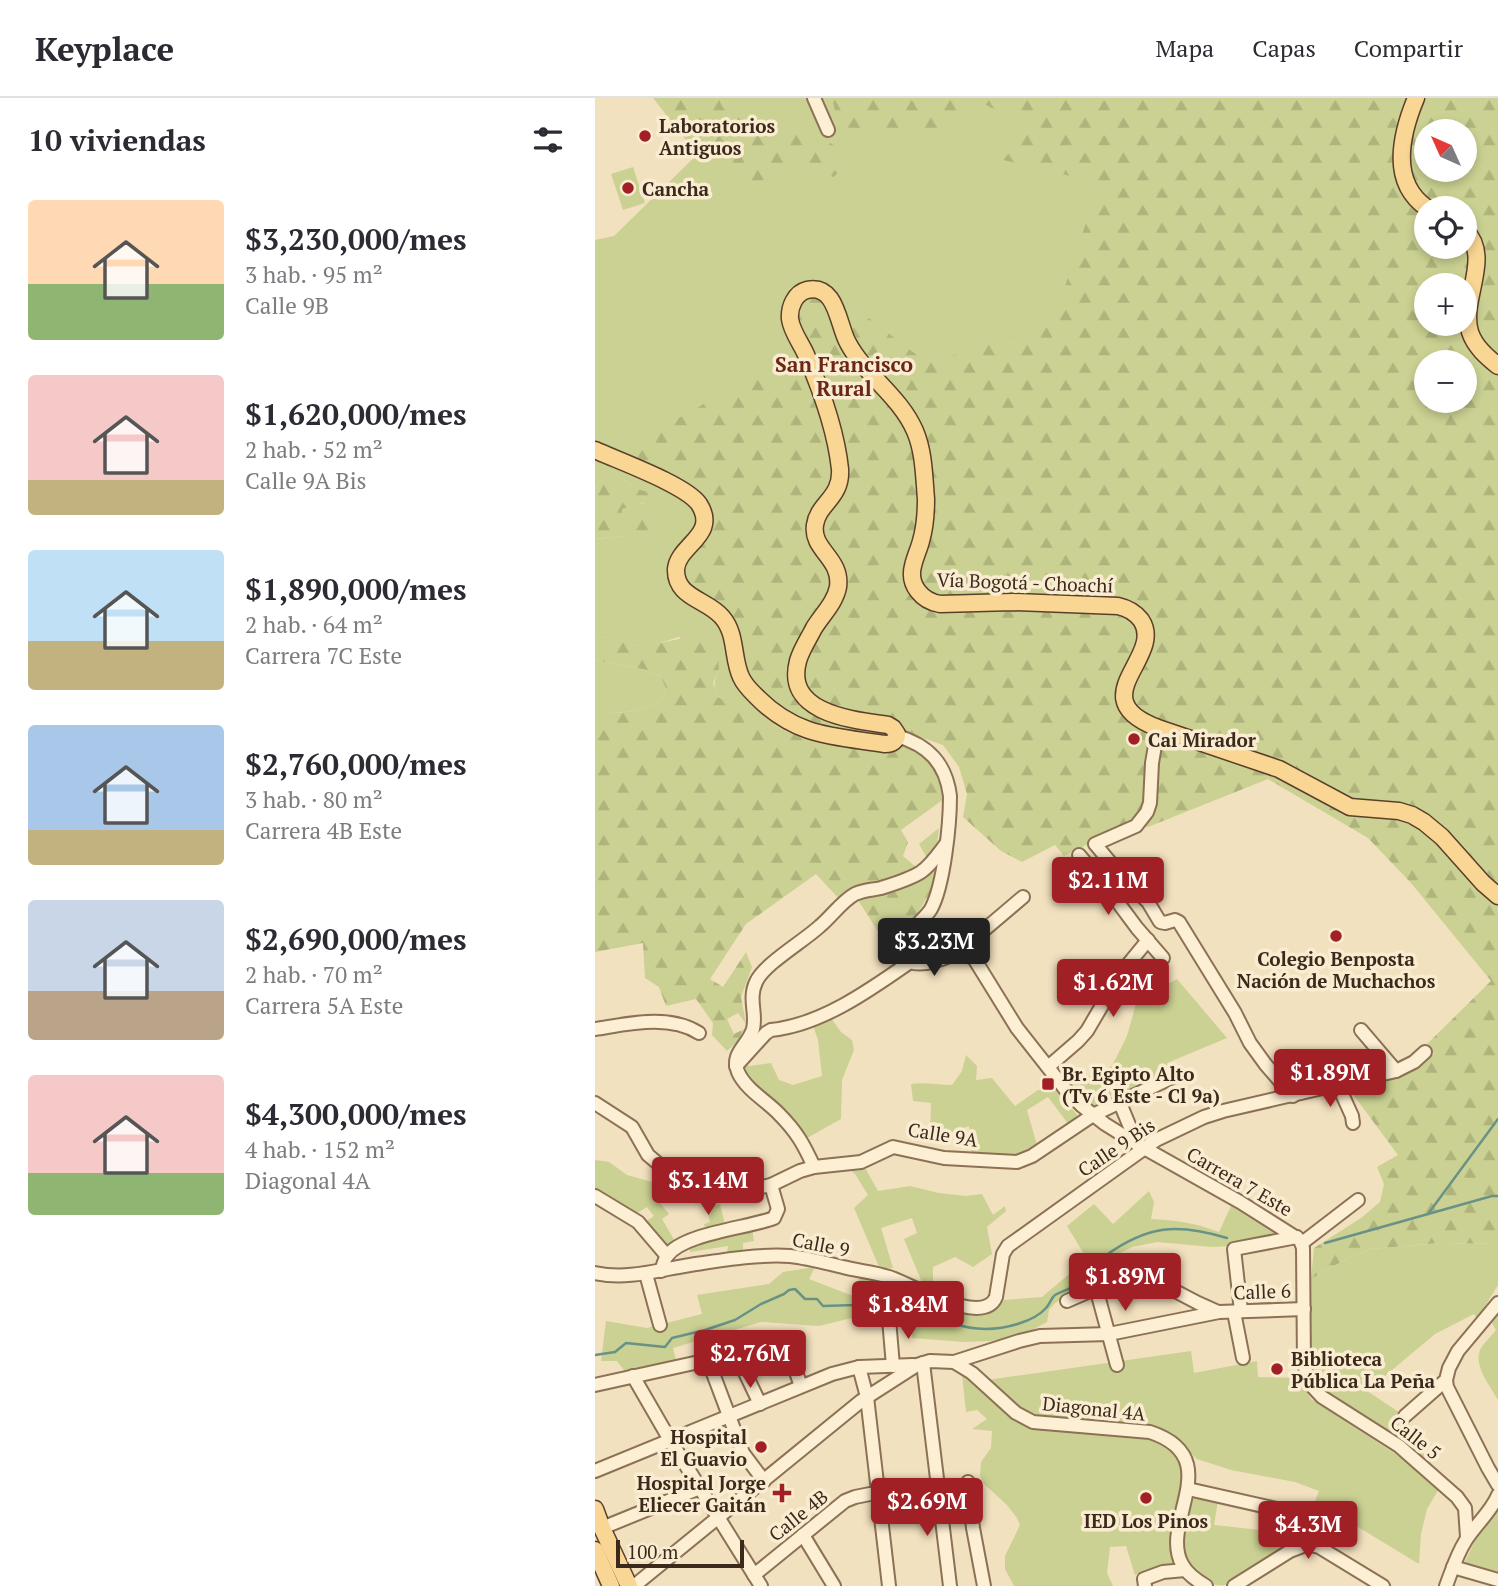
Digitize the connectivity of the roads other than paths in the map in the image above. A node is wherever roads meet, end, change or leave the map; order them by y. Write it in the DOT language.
graph roads {
  1 [pos="814,98"];
  2 [pos="1416,98"];
  3 [pos="828,130"];
  4 [pos="1414,197"];
  5 [pos="1476,259"];
  6 [pos="1498,366"];
  7 [pos="595,450"];
  8 [pos="1158,728"];
  9 [pos="897,736"];
  10 [pos="946,844"];
  11 [pos="1079,855"];
  12 [pos="1498,896"];
  13 [pos="1023,897"];
  14 [pos="1147,940"];
  15 [pos="957,953"];
  16 [pos="1163,958"];
  17 [pos="909,962"];
  18 [pos="595,1029"];
  19 [pos="1361,1030"];
  20 [pos="699,1033"];
  21 [pos="1425,1052"];
  22 [pos="736,1066"];
  23 [pos="1048,1068"];
  24 [pos="1396,1071"];
  25 [pos="1175,1076"];
  26 [pos="1338,1085"];
  27 [pos="1293,1096"];
  28 [pos="595,1103"];
  29 [pos="1120,1103"];
  30 [pos="1093,1115"];
  31 [pos="1353,1123"];
  32 [pos="1141,1146"];
  33 [pos="814,1167"];
  34 [pos="771,1185"];
  35 [pos="595,1196"];
  36 [pos="1358,1200"];
  37 [pos="1299,1240"];
  38 [pos="667,1256"];
  39 [pos="661,1271"];
  40 [pos="595,1273"];
  41 [pos="646,1274"];
  42 [pos="1096,1288"];
  43 [pos="1067,1301"];
  44 [pos="993,1303"];
  45 [pos="1498,1303"];
  46 [pos="1304,1308"];
  47 [pos="1237,1311"];
  48 [pos="1219,1312"];
  49 [pos="889,1320"];
  50 [pos="660,1325"];
  51 [pos="1109,1334"];
  52 [pos="730,1341"];
  53 [pos="791,1358"];
  54 [pos="1243,1358"];
  55 [pos="954,1362"];
  56 [pos="920,1364"];
  57 [pos="1117,1365"];
  58 [pos="893,1366"];
  59 [pos="859,1367"];
  60 [pos="633,1376"];
  61 [pos="1446,1381"];
  62 [pos="595,1385"];
  63 [pos="801,1387"];
  64 [pos="1313,1388"];
  65 [pos="867,1397"];
  66 [pos="760,1404"];
  67 [pos="729,1416"];
  68 [pos="1405,1416"];
  69 [pos="670,1440"];
  70 [pos="595,1471"];
  71 [pos="764,1480"];
  72 [pos="968,1482"];
  73 [pos="1498,1485"];
  74 [pos="700,1489"];
  75 [pos="1188,1489"];
  76 [pos="870,1494"];
  77 [pos="1498,1495"];
  78 [pos="595,1509"];
  79 [pos="719,1517"];
  80 [pos="602,1528"];
  81 [pos="803,1535"];
  82 [pos="1467,1537"];
  83 [pos="1300,1546"];
  84 [pos="595,1550"];
  85 [pos="1453,1567"];
  86 [pos="886,1570"];
  87 [pos="1185,1570"];
  88 [pos="652,1580"];
  89 [pos="1498,1580"];
  90 [pos="758,1583"];
  91 [pos="1144,1583"];
  92 [pos="1242,1584"];
  93 [pos="611,1586"];
  94 [pos="632,1586"];
  95 [pos="834,1586"];
  96 [pos="889,1586"];
  97 [pos="900,1586"];
  98 [pos="950,1586"];
  99 [pos="984,1586"];
  100 [pos="1206,1586"];
  101 [pos="1383,1586"];
  102 [pos="1446,1586"];
  1 -- 3 [label="street"];
  2 -- 4 [label="main road"];
  5 -- 6 [label="main road"];
  7 -- 9 [label="main road"];
  8 -- 9 [label="main road, Vía Bogotá - Choachí"];
  8 -- 12 [label="main road, Vía Bogotá - Choachí"];
  8 -- 27 [label="street"];
  9 -- 10 [label="street"];
  10 -- 17 [label="street"];
  10 -- 22 [label="street"];
  11 -- 14 [label="street"];
  13 -- 15 [label="street"];
  14 -- 16 [label="street"];
  14 -- 23 [label="street"];
  15 -- 17 [label="street"];
  15 -- 23 [label="street, Carrera 7 Este"];
  17 -- 22 [label="street"];
  18 -- 20 [label="street"];
  19 -- 24 [label="street"];
  21 -- 24 [label="street, Calle 9 Bis"];
  22 -- 33 [label="street"];
  23 -- 30 [label="street, Carrera 7 Este"];
  24 -- 26 [label="street, Calle 9 Bis"];
  25 -- 29 [label="street, Calle 9A"];
  26 -- 27 [label="street, Calle 9 Bis"];
  26 -- 31 [label="street"];
  27 -- 32 [label="street, Calle 9 Bis"];
  28 -- 34 [label="street, Calle 9A"];
  29 -- 30 [label="street, Calle 9A"];
  29 -- 32 [label="street"];
  30 -- 32 [label="street, Carrera 7 Este"];
  30 -- 33 [label="street, Calle 9A"];
  32 -- 37 [label="street, Carrera 7 Este"];
  32 -- 44 [label="street, Calle 9 Bis"];
  33 -- 34 [label="street, Calle 9A"];
  34 -- 38 [label="street"];
  35 -- 38 [label="street"];
  36 -- 37 [label="street"];
  37 -- 46 [label="street, Carrera 7 Este"];
  37 -- 47 [label="street"];
  38 -- 39 [label="street"];
  39 -- 41 [label="street, Calle 9"];
  39 -- 44 [label="street, Calle 9"];
  40 -- 41 [label="street, Calle 9"];
  41 -- 50 [label="street"];
  42 -- 43 [label="street"];
  42 -- 48 [label="street"];
  42 -- 51 [label="street"];
  45 -- 61 [label="street"];
  46 -- 47 [label="street, Calle 6"];
  46 -- 64 [label="street, Carrera 7 Este"];
  47 -- 48 [label="street, Calle 6"];
  47 -- 54 [label="street"];
  48 -- 51 [label="street, Calle 6"];
  49 -- 58 [label="street"];
  51 -- 55 [label="street, Calle 6"];
  51 -- 57 [label="street"];
  52 -- 66 [label="street"];
  53 -- 63 [label="street"];
  55 -- 56 [label="street, Calle 6"];
  55 -- 75 [label="street, Diagonal 4A"];
  56 -- 58 [label="street, Calle 6"];
  56 -- 65 [label="street"];
  56 -- 98 [label="street"];
  58 -- 59 [label="street, Calle 6"];
  59 -- 63 [label="street, Calle 6"];
  59 -- 65 [label="street"];
  60 -- 62 [label="street"];
  60 -- 67 [label="street"];
  60 -- 69 [label="street"];
  61 -- 68 [label="street"];
  61 -- 73 [label="street"];
  63 -- 66 [label="street, Calle 6"];
  64 -- 82 [label="street, Calle 5"];
  65 -- 71 [label="street"];
  65 -- 86 [label="street"];
  66 -- 67 [label="street, Calle 6"];
  67 -- 69 [label="street, Calle 6"];
  67 -- 71 [label="street"];
  69 -- 70 [label="street, Calle 6"];
  69 -- 74 [label="street"];
  71 -- 79 [label="street"];
  72 -- 99 [label="street"];
  74 -- 79 [label="street"];
  74 -- 80 [label="street"];
  75 -- 83 [label="street"];
  75 -- 87 [label="street, Diagonal 4A"];
  76 -- 81 [label="street, Calle 4B"];
  77 -- 82 [label="street"];
  78 -- 80 [label="main road"];
  79 -- 88 [label="street"];
  79 -- 90 [label="street"];
  80 -- 94 [label="main road"];
  81 -- 90 [label="street, Calle 4B"];
  81 -- 95 [label="street"];
  82 -- 85 [label="street"];
  83 -- 92 [label="street"];
  83 -- 101 [label="street"];
  84 -- 93 [label="main road"];
  85 -- 89 [label="street"];
  85 -- 102 [label="street"];
  86 -- 96 [label="street"];
  86 -- 97 [label="street"];
  87 -- 91 [label="street"];
  87 -- 100 [label="street"];
  88 -- 94 [label="street"];
}
